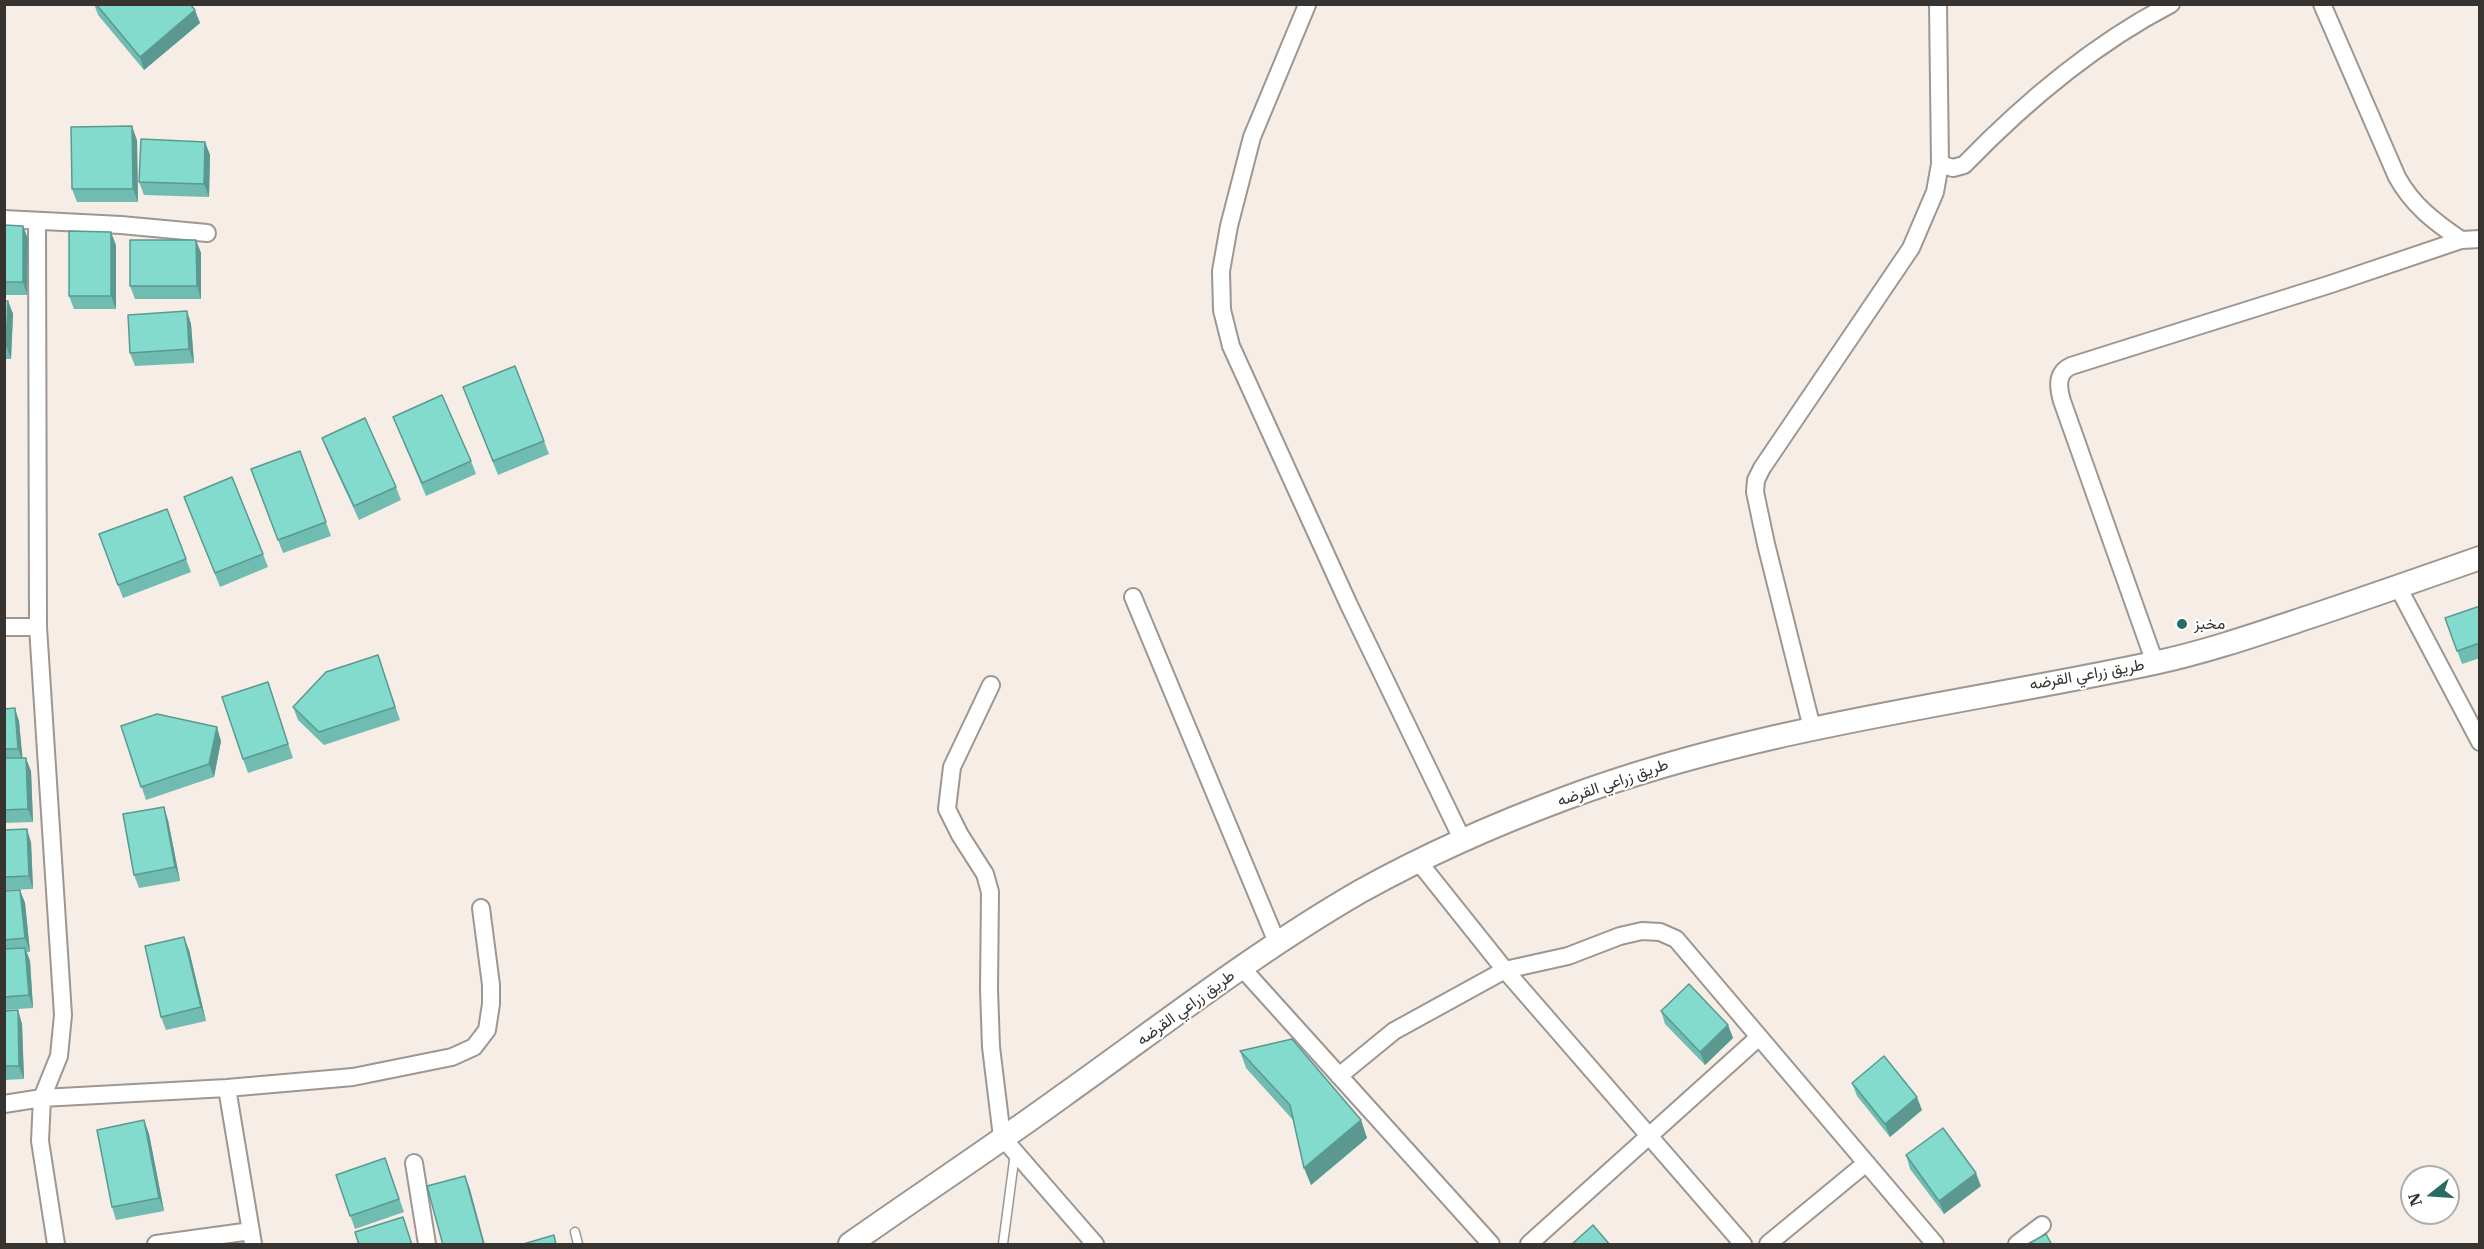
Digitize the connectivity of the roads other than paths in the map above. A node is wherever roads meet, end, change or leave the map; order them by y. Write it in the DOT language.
graph roads {
  1 [pos="1938,4"];
  2 [pos="2171,4"];
  3 [pos="2322,4"];
  4 [pos="1307,5"];
  5 [pos="1940,164"];
  6 [pos="4,219"];
  7 [pos="37,221"];
  8 [pos="207,233"];
  9 [pos="2480,239"];
  10 [pos="2461,240"];
  11 [pos="2480,558"];
  12 [pos="2398,587"];
  13 [pos="1133,597"];
  14 [pos="4,627"];
  15 [pos="38,627"];
  16 [pos="2155,663"];
  17 [pos="991,685"];
  18 [pos="1812,728"];
  19 [pos="2480,742"];
  20 [pos="1463,841"];
  21 [pos="1418,861"];
  22 [pos="481,909"];
  23 [pos="1278,945"];
  24 [pos="1242,968"];
  25 [pos="1505,970"];
  26 [pos="1759,1037"];
  27 [pos="1339,1076"];
  28 [pos="227,1088"];
  29 [pos="42,1098"];
  30 [pos="4,1104"];
  31 [pos="1649,1135"];
  32 [pos="1008,1145"];
  33 [pos="414,1163"];
  34 [pos="1865,1164"];
  35 [pos="2042,1226"];
  36 [pos="575,1232"];
  37 [pos="252,1238"];
  38 [pos="852,1244"];
  39 [pos="56,1245"];
  40 [pos="156,1245"];
  41 [pos="427,1245"];
  42 [pos="578,1245"];
  43 [pos="1003,1245"];
  44 [pos="1095,1245"];
  45 [pos="1491,1245"];
  46 [pos="1529,1245"];
  47 [pos="1743,1245"];
  48 [pos="1768,1245"];
  49 [pos="1935,1245"];
  50 [pos="2017,1245"];
  1 -- 5 [label="street"];
  2 -- 5 [label="street"];
  3 -- 10 [label="street"];
  4 -- 20 [label="street"];
  5 -- 18 [label="street"];
  6 -- 7 [label="street"];
  7 -- 8 [label="street"];
  7 -- 15 [label="street"];
  9 -- 10 [label="street"];
  10 -- 16 [label="street"];
  11 -- 12 [label="main road, طريق زراعي القرضه"];
  12 -- 16 [label="main road, طريق زراعي القرضه"];
  12 -- 19 [label="street"];
  13 -- 23 [label="street"];
  14 -- 15 [label="street"];
  15 -- 29 [label="street"];
  16 -- 18 [label="main road, طريق زراعي القرضه"];
  17 -- 32 [label="street"];
  18 -- 20 [label="main road, طريق زراعي القرضه"];
  20 -- 21 [label="main road, طريق زراعي القرضه"];
  21 -- 23 [label="main road, طريق زراعي القرضه"];
  21 -- 25 [label="street"];
  22 -- 28 [label="street"];
  23 -- 24 [label="main road, طريق زراعي القرضه"];
  24 -- 27 [label="street"];
  24 -- 32 [label="main road, طريق زراعي القرضه"];
  25 -- 26 [label="street"];
  25 -- 27 [label="street"];
  25 -- 31 [label="street"];
  26 -- 31 [label="street"];
  26 -- 34 [label="street"];
  27 -- 45 [label="street"];
  28 -- 29 [label="street"];
  28 -- 37 [label="street"];
  29 -- 30 [label="street"];
  29 -- 39 [label="street"];
  31 -- 46 [label="street"];
  31 -- 47 [label="street"];
  32 -- 38 [label="main road, طريق زراعي القرضه"];
  32 -- 43 [label="lane"];
  32 -- 44 [label="street"];
  33 -- 41 [label="street"];
  34 -- 48 [label="street"];
  34 -- 49 [label="street"];
  35 -- 50 [label="street"];
  36 -- 42 [label="lane"];
  37 -- 40 [label="street"];
}
